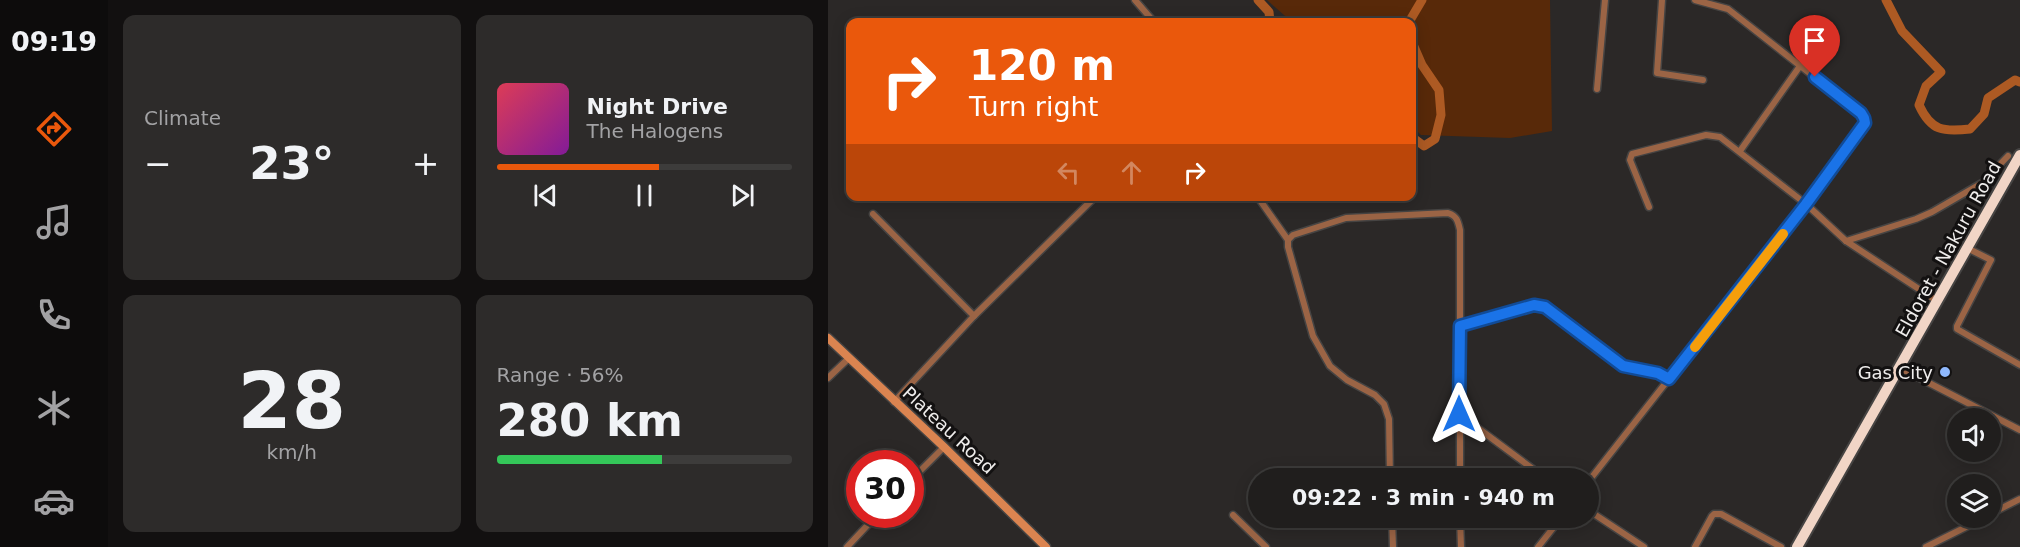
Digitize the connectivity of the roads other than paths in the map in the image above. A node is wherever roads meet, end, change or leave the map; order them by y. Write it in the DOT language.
graph roads {
  1 [pos="1135,0"];
  2 [pos="1605,0"];
  3 [pos="1662,0"];
  4 [pos="1695,0"];
  5 [pos="1713,2"];
  6 [pos="1151,18"];
  7 [pos="1800,66"];
  8 [pos="1703,80"];
  9 [pos="1597,89"];
  10 [pos="1740,151"];
  11 [pos="2020,155"];
  12 [pos="2008,156"];
  13 [pos="1091,201"];
  14 [pos="1261,201"];
  15 [pos="1806,204"];
  16 [pos="1649,207"];
  17 [pos="873,214"];
  18 [pos="1288,240"];
  19 [pos="1846,241"];
  20 [pos="1967,248"];
  21 [pos="1937,301"];
  22 [pos="974,316"];
  23 [pos="1460,326"];
  24 [pos="828,338"];
  25 [pos="849,358"];
  26 [pos="2020,365"];
  27 [pos="1900,369"];
  28 [pos="828,378"];
  29 [pos="1669,379"];
  30 [pos="894,402"];
  31 [pos="1459,414"];
  32 [pos="2020,430"];
  33 [pos="944,447"];
  34 [pos="924,467"];
  35 [pos="1390,468"];
  36 [pos="1460,468"];
  37 [pos="1532,468"];
  38 [pos="1599,468"];
  39 [pos="2020,499"];
  40 [pos="2001,508"];
  41 [pos="1233,515"];
  42 [pos="1599,517"];
  43 [pos="864,528"];
  44 [pos="1392,528"];
  45 [pos="1460,528"];
  46 [pos="1553,528"];
  47 [pos="1964,528"];
  48 [pos="1044,546"];
  49 [pos="1801,546"];
  50 [pos="846,547"];
  51 [pos="1266,547"];
  52 [pos="1393,547"];
  53 [pos="1461,547"];
  54 [pos="1538,547"];
  55 [pos="1644,547"];
  56 [pos="1695,547"];
  57 [pos="1781,547"];
  58 [pos="1926,547"];
  1 -- 6 [label="street"];
  2 -- 9 [label="street"];
  3 -- 8 [label="street"];
  4 -- 5 [label="street"];
  5 -- 7 [label="street"];
  7 -- 10 [label="street"];
  7 -- 15 [label="street"];
  10 -- 15 [label="street"];
  10 -- 16 [label="street"];
  11 -- 20 [label="highway, Eldoret - Nakuru Road"];
  12 -- 19 [label="street"];
  13 -- 22 [label="street"];
  14 -- 18 [label="street"];
  15 -- 19 [label="street"];
  15 -- 29 [label="street"];
  17 -- 22 [label="street"];
  18 -- 23 [label="street"];
  18 -- 35 [label="street"];
  19 -- 21 [label="street"];
  20 -- 21 [label="highway, Eldoret - Nakuru Road"];
  20 -- 26 [label="street"];
  21 -- 27 [label="highway, Eldoret - Nakuru Road"];
  22 -- 30 [label="street"];
  23 -- 29 [label="street"];
  23 -- 31 [label="street"];
  24 -- 25 [label="street, Plateau Road"];
  25 -- 28 [label="street"];
  25 -- 30 [label="street, Plateau Road"];
  27 -- 32 [label="street"];
  27 -- 49 [label="highway, Eldoret - Nakuru Road"];
  29 -- 38 [label="street"];
  30 -- 33 [label="street, Plateau Road"];
  31 -- 36 [label="street"];
  31 -- 37 [label="street"];
  33 -- 34 [label="street"];
  33 -- 48 [label="street, Plateau Road"];
  39 -- 40 [label="street"];
  41 -- 51 [label="street"];
  42 -- 55 [label="street"];
  43 -- 50 [label="street"];
  44 -- 52 [label="street"];
  45 -- 53 [label="street"];
  46 -- 54 [label="street"];
  47 -- 58 [label="street"];
  56 -- 57 [label="street"];
}
